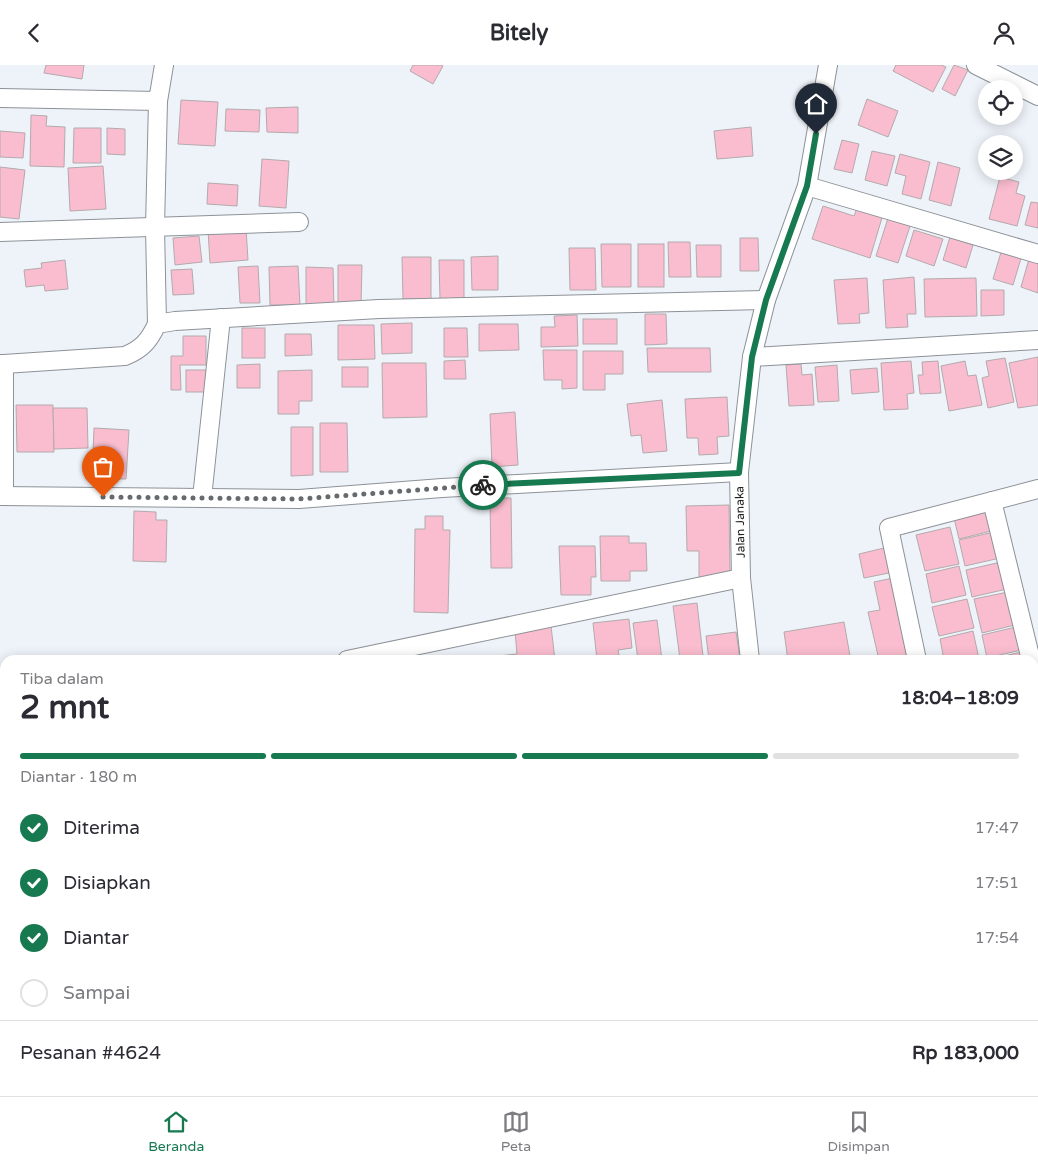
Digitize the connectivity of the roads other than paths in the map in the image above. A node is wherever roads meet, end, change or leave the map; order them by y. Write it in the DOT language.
graph roads {
  1 [pos="164,65"];
  2 [pos="828,65"];
  3 [pos="976,65"];
  4 [pos="1038,96"];
  5 [pos="0,98"];
  6 [pos="158,101"];
  7 [pos="807,186"];
  8 [pos="299,222"];
  9 [pos="155,227"];
  10 [pos="0,232"];
  11 [pos="1038,254"];
  12 [pos="766,300"];
  13 [pos="222,319"];
  14 [pos="157,324"];
  15 [pos="1038,340"];
  16 [pos="752,357"];
  17 [pos="2,364"];
  18 [pos="739,473"];
  19 [pos="1038,489"];
  20 [pos="2,496"];
  21 [pos="202,498"];
  22 [pos="992,501"];
  23 [pos="741,577"];
  24 [pos="371,655"];
  25 [pos="749,655"];
  26 [pos="916,655"];
  27 [pos="1030,655"];
  1 -- 6 [label="street"];
  2 -- 7 [label="street, Jalan Janaka"];
  3 -- 4 [label="street"];
  5 -- 6 [label="street"];
  6 -- 9 [label="street"];
  7 -- 11 [label="street"];
  7 -- 12 [label="street, Jalan Janaka"];
  8 -- 9 [label="street"];
  9 -- 10 [label="street"];
  9 -- 14 [label="street"];
  12 -- 13 [label="street"];
  12 -- 16 [label="street, Jalan Janaka"];
  13 -- 14 [label="street"];
  13 -- 21 [label="street"];
  14 -- 17 [label="street"];
  15 -- 16 [label="street"];
  16 -- 18 [label="street, Jalan Janaka"];
  17 -- 20 [label="street"];
  18 -- 21 [label="street"];
  18 -- 23 [label="street, Jalan Janaka"];
  19 -- 22 [label="street"];
  20 -- 21 [label="street"];
  22 -- 26 [label="street"];
  22 -- 27 [label="street"];
  23 -- 24 [label="street"];
  23 -- 25 [label="street, Jalan Janaka"];
}
